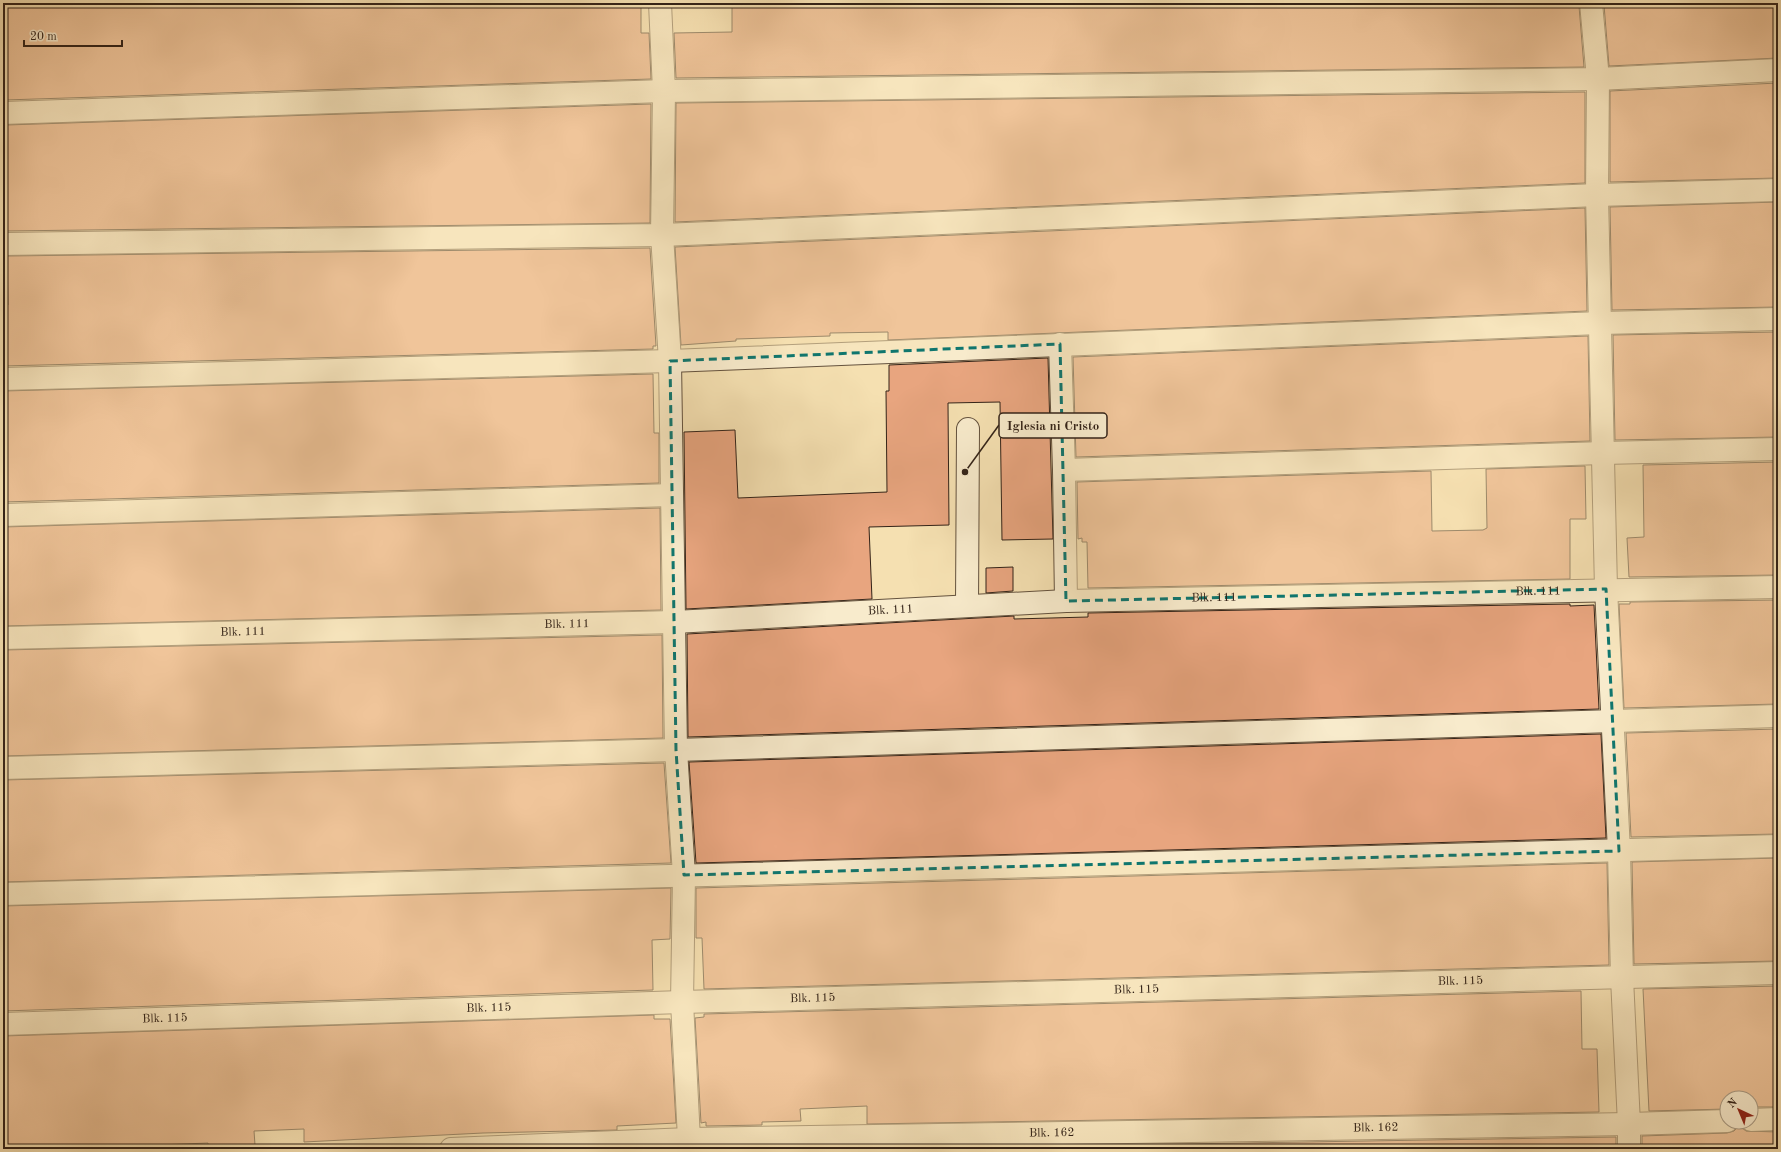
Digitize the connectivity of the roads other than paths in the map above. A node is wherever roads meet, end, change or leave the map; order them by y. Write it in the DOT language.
graph roads {
  1 [pos="660,3"];
  2 [pos="1591,3"];
  3 [pos="1778,70"];
  4 [pos="1598,79"];
  5 [pos="664,91"];
  6 [pos="3,114"];
  7 [pos="1778,190"];
  8 [pos="1597,195"];
  9 [pos="662,235"];
  10 [pos="3,244"];
  11 [pos="1778,319"];
  12 [pos="1600,322"];
  13 [pos="1060,344"];
  14 [pos="670,361"];
  15 [pos="3,379"];
  16 [pos="968,429"];
  17 [pos="1778,449"];
  18 [pos="1604,453"];
  19 [pos="1064,470"];
  20 [pos="672,495"];
  21 [pos="3,515"];
  22 [pos="1778,587"];
  23 [pos="1606,589"];
  24 [pos="1066,601"];
  25 [pos="967,606"];
  26 [pos="674,622"];
  27 [pos="3,638"];
  28 [pos="1778,716"];
  29 [pos="1614,721"];
  30 [pos="676,750"];
  31 [pos="3,768"];
  32 [pos="1778,846"];
  33 [pos="1619,851"];
  34 [pos="684,876"];
  35 [pos="3,894"];
  36 [pos="1778,973"];
  37 [pos="1622,978"];
  38 [pos="682,1002"];
  39 [pos="3,1024"];
  40 [pos="1778,1119"];
  41 [pos="1759,1120"];
  42 [pos="1719,1121"];
  43 [pos="1629,1124"];
  44 [pos="689,1139"];
  45 [pos="451,1149"];
  46 [pos="1629,1149"];
  1 -- 5 [label="street"];
  2 -- 4 [label="street"];
  3 -- 4 [label="street"];
  4 -- 5 [label="street"];
  4 -- 8 [label="street"];
  5 -- 6 [label="street"];
  5 -- 9 [label="street"];
  7 -- 8 [label="street"];
  8 -- 9 [label="street"];
  8 -- 12 [label="street"];
  9 -- 10 [label="street"];
  9 -- 14 [label="street"];
  11 -- 12 [label="street"];
  12 -- 13 [label="street"];
  12 -- 18 [label="street"];
  13 -- 14 [label="street"];
  13 -- 19 [label="street"];
  14 -- 15 [label="street"];
  14 -- 20 [label="street"];
  16 -- 25 [label="street"];
  17 -- 18 [label="street"];
  18 -- 19 [label="street"];
  18 -- 23 [label="street"];
  19 -- 24 [label="street"];
  20 -- 21 [label="street"];
  20 -- 26 [label="street"];
  22 -- 23 [label="street, Blk. 111"];
  23 -- 24 [label="street, Blk. 111"];
  23 -- 29 [label="street"];
  24 -- 25 [label="street, Blk. 111"];
  25 -- 26 [label="street, Blk. 111"];
  26 -- 27 [label="street, Blk. 111"];
  26 -- 30 [label="street"];
  28 -- 29 [label="street"];
  29 -- 30 [label="street"];
  29 -- 33 [label="street"];
  30 -- 31 [label="street"];
  30 -- 34 [label="street"];
  32 -- 33 [label="street"];
  33 -- 34 [label="street"];
  33 -- 37 [label="street"];
  34 -- 35 [label="street"];
  34 -- 38 [label="street"];
  36 -- 37 [label="street, Blk. 115"];
  37 -- 38 [label="street, Blk. 115"];
  37 -- 43 [label="street"];
  38 -- 39 [label="street, Blk. 115"];
  38 -- 44 [label="street"];
  40 -- 41 [label="street"];
  42 -- 43 [label="street, Blk. 162"];
  43 -- 44 [label="street, Blk. 162"];
  43 -- 46 [label="street"];
  44 -- 45 [label="street, Blk. 162"];
}
